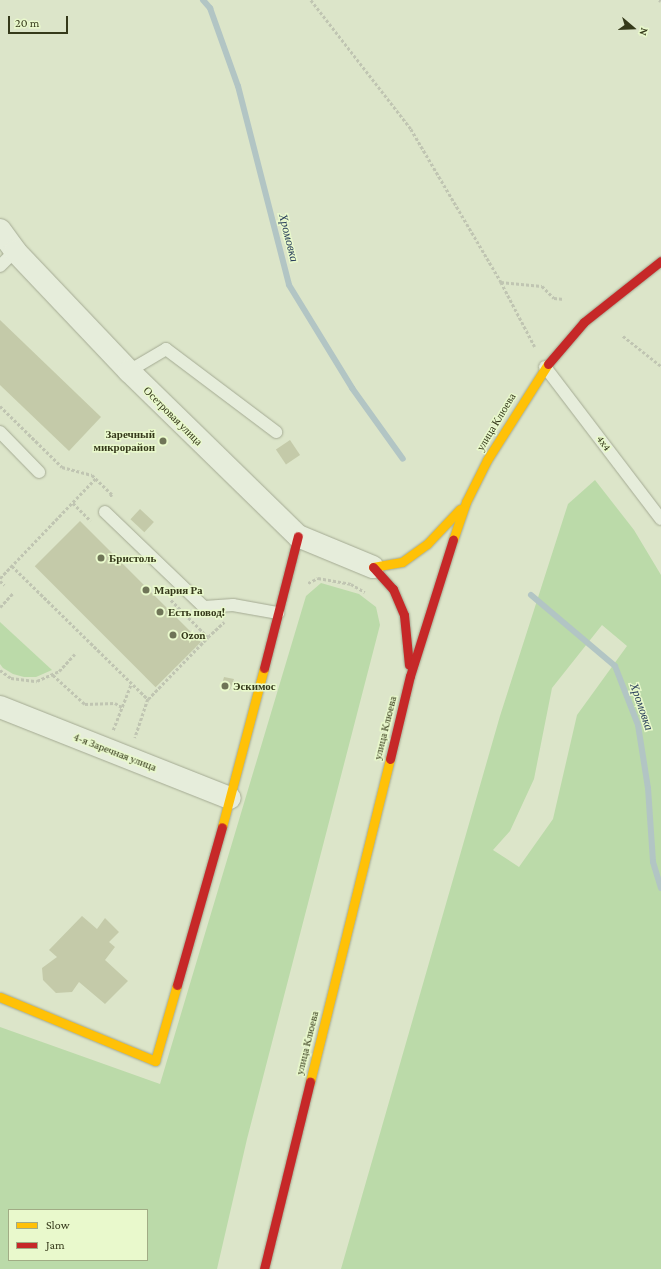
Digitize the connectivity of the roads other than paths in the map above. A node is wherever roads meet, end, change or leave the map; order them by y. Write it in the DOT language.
graph roads {
  1 [pos="0,230"];
  2 [pos="7,258"];
  3 [pos="661,261"];
  4 [pos="545,367"];
  5 [pos="129,371"];
  6 [pos="0,432"];
  7 [pos="276,432"];
  8 [pos="39,472"];
  9 [pos="466,502"];
  10 [pos="105,512"];
  11 [pos="661,519"];
  12 [pos="298,536"];
  13 [pos="373,567"];
  14 [pos="278,613"];
  15 [pos="410,676"];
  16 [pos="0,707"];
  17 [pos="230,798"];
  18 [pos="0,997"];
  19 [pos="264,1269"];
  1 -- 2 [label="street, Осетровая улица"];
  2 -- 5 [label="street, Осетровая улица"];
  3 -- 4 [label="main road, улица Клюева"];
  4 -- 9 [label="main road, улица Клюева"];
  4 -- 11 [label="lane, 4x4"];
  5 -- 7 [label="lane"];
  5 -- 12 [label="street, Осетровая улица"];
  6 -- 8 [label="lane"];
  9 -- 13 [label="main road"];
  9 -- 15 [label="main road, улица Клюева"];
  10 -- 14 [label="lane"];
  12 -- 13 [label="street, Осетровая улица"];
  12 -- 14 [label="main road"];
  13 -- 15 [label="main road"];
  14 -- 17 [label="main road"];
  15 -- 19 [label="main road, улица Клюева"];
  16 -- 17 [label="street, 4-я Заречная улица"];
  17 -- 18 [label="main road"];
}
